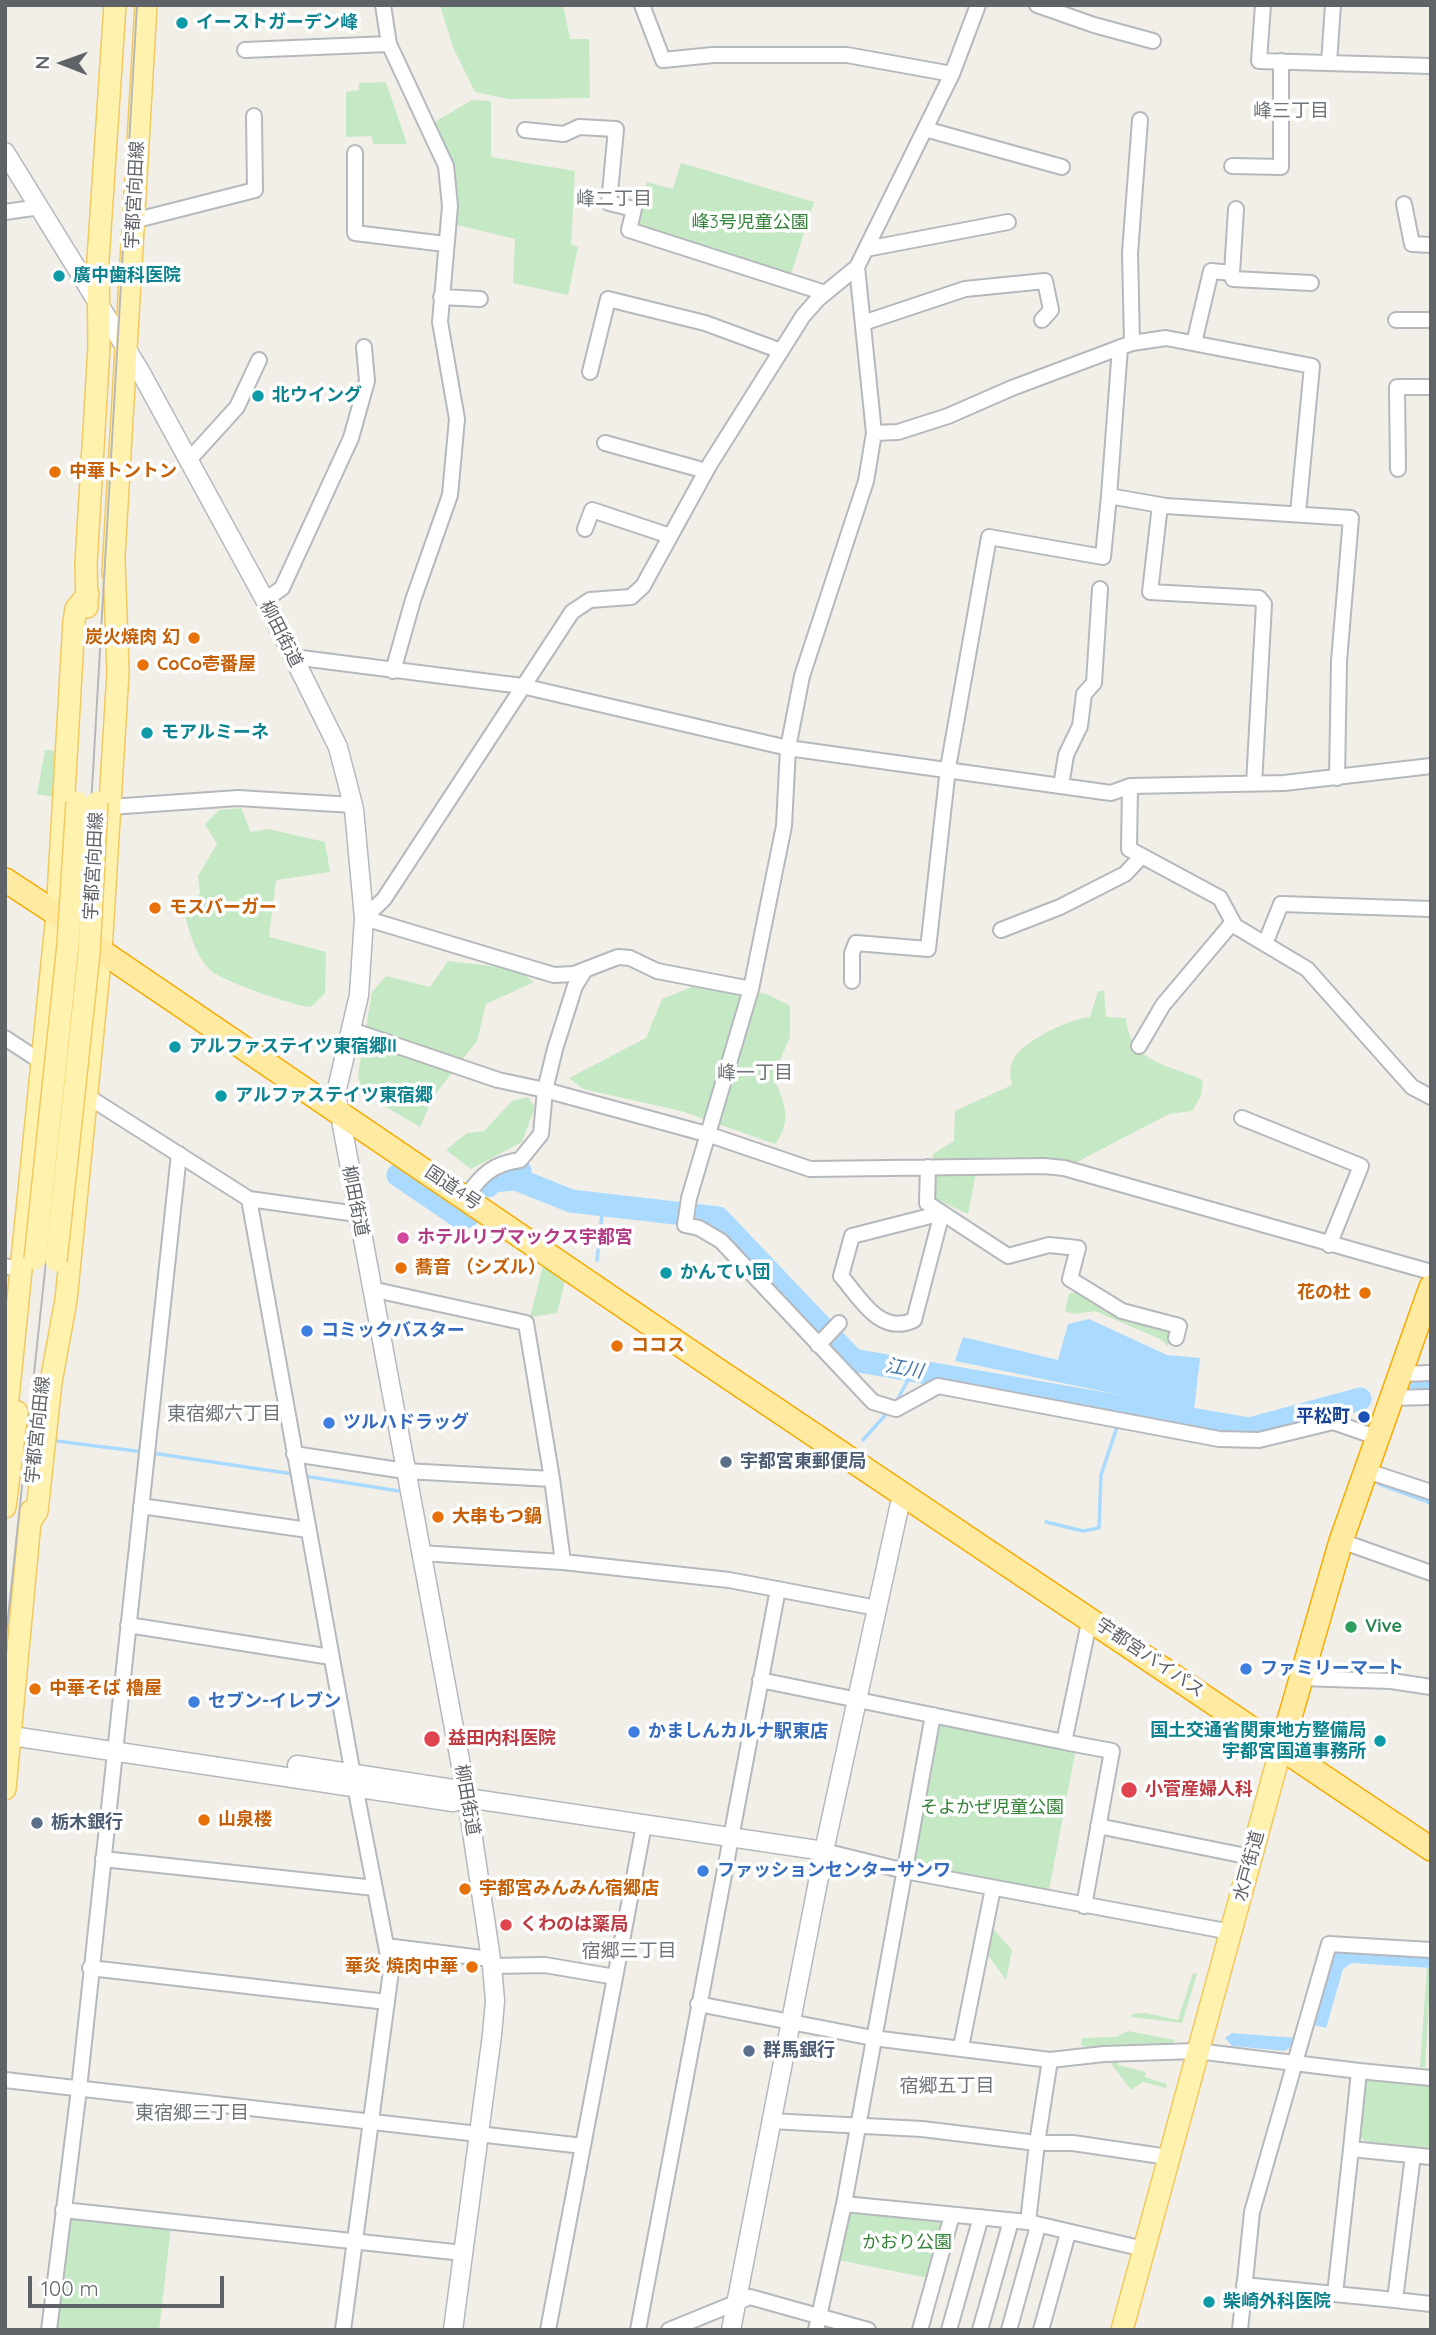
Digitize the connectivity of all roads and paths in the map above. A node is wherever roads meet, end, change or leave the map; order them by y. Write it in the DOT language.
graph roads {
  1 [pos="115,5"];
  2 [pos="146,5"];
  3 [pos="383,5"];
  4 [pos="642,5"];
  5 [pos="978,5"];
  6 [pos="1037,5"];
  7 [pos="1263,5"];
  8 [pos="1333,5"];
  9 [pos="1153,41"];
  10 [pos="389,44"];
  11 [pos="245,50"];
  12 [pos="1282,61"];
  13 [pos="1329,63"];
  14 [pos="1431,66"];
  15 [pos="951,74"];
  16 [pos="254,116"];
  17 [pos="1140,120"];
  18 [pos="925,129"];
  19 [pos="525,130"];
  20 [pos="5,152"];
  21 [pos="355,153"];
  22 [pos="1232,166"];
  23 [pos="1062,167"];
  24 [pos="1404,204"];
  25 [pos="40,207"];
  26 [pos="1236,209"];
  27 [pos="5,212"];
  28 [pos="133,221"];
  29 [pos="1008,222"];
  30 [pos="445,244"];
  31 [pos="1431,245"];
  32 [pos="866,249"];
  33 [pos="857,267"];
  34 [pos="1233,273"];
  35 [pos="1311,283"];
  36 [pos="825,293"];
  37 [pos="441,297"];
  38 [pos="480,299"];
  39 [pos="98,300"];
  40 [pos="1042,320"];
  41 [pos="1396,320"];
  42 [pos="1431,320"];
  43 [pos="863,323"];
  44 [pos="1194,343"];
  45 [pos="1126,345"];
  46 [pos="363,347"];
  47 [pos="126,348"];
  48 [pos="781,351"];
  49 [pos="259,360"];
  50 [pos="590,372"];
  51 [pos="1431,387"];
  52 [pos="874,433"];
  53 [pos="605,443"];
  54 [pos="189,460"];
  55 [pos="1398,470"];
  56 [pos="706,471"];
  57 [pos="1109,496"];
  58 [pos="1160,505"];
  59 [pos="1298,513"];
  60 [pos="585,529"];
  61 [pos="670,536"];
  62 [pos="1100,589"];
  63 [pos="88,594"];
  64 [pos="265,600"];
  65 [pos="293,657"];
  66 [pos="393,671"];
  67 [pos="522,686"];
  68 [pos="788,748"];
  69 [pos="1431,766"];
  70 [pos="948,768"];
  71 [pos="1337,778"];
  72 [pos="1254,784"];
  73 [pos="1061,786"];
  74 [pos="1130,786"];
  75 [pos="95,803"];
  76 [pos="353,805"];
  77 [pos="1142,856"];
  78 [pos="5,880"];
  79 [pos="1431,909"];
  80 [pos="57,914"];
  81 [pos="364,918"];
  82 [pos="1233,922"];
  83 [pos="1001,930"];
  84 [pos="1265,944"];
  85 [pos="102,951"];
  86 [pos="585,970"];
  87 [pos="852,981"];
  88 [pos="751,989"];
  89 [pos="351,1030"];
  90 [pos="5,1038"];
  91 [pos="1139,1046"];
  92 [pos="43,1063"];
  93 [pos="545,1090"];
  94 [pos="87,1096"];
  95 [pos="1431,1097"];
  96 [pos="340,1113"];
  97 [pos="1242,1118"];
  98 [pos="710,1135"];
  99 [pos="179,1154"];
  100 [pos="928,1167"];
  101 [pos="466,1197"];
  102 [pos="249,1199"];
  103 [pos="357,1213"];
  104 [pos="942,1213"];
  105 [pos="1329,1245"];
  106 [pos="29,1264"];
  107 [pos="1431,1272"];
  108 [pos="1431,1287"];
  109 [pos="371,1289"];
  110 [pos="837,1325"];
  111 [pos="1176,1338"];
  112 [pos="819,1343"];
  113 [pos="1431,1373"];
  114 [pos="1399,1374"];
  115 [pos="1431,1397"];
  116 [pos="1390,1398"];
  117 [pos="5,1428"];
  118 [pos="1376,1437"];
  119 [pos="294,1454"];
  120 [pos="1364,1470"];
  121 [pos="405,1471"];
  122 [pos="552,1479"];
  123 [pos="1431,1492"];
  124 [pos="902,1494"];
  125 [pos="141,1506"];
  126 [pos="5,1507"];
  127 [pos="30,1522"];
  128 [pos="308,1530"];
  129 [pos="1341,1541"];
  130 [pos="420,1553"];
  131 [pos="563,1562"];
  132 [pos="1431,1573"];
  133 [pos="778,1589"];
  134 [pos="877,1608"];
  135 [pos="1090,1618"];
  136 [pos="128,1625"];
  137 [pos="331,1657"];
  138 [pos="1300,1678"];
  139 [pos="760,1680"];
  140 [pos="1431,1687"];
  141 [pos="857,1700"];
  142 [pos="933,1715"];
  143 [pos="8,1729"];
  144 [pos="1064,1742"];
  145 [pos="116,1744"];
  146 [pos="1281,1748"];
  147 [pos="353,1780"];
  148 [pos="5,1789"];
  149 [pos="467,1798"];
  150 [pos="643,1825"];
  151 [pos="1098,1826"];
  152 [pos="729,1838"];
  153 [pos="1431,1849"];
  154 [pos="824,1852"];
  155 [pos="1251,1857"];
  156 [pos="103,1859"];
  157 [pos="905,1871"];
  158 [pos="375,1888"];
  159 [pos="993,1888"];
  160 [pos="1084,1906"];
  161 [pos="1231,1933"];
  162 [pos="386,1946"];
  163 [pos="1431,1950"];
  164 [pos="491,1963"];
  165 [pos="90,1968"];
  166 [pos="615,1977"];
  167 [pos="387,2002"];
  168 [pos="698,2004"];
  169 [pos="789,2024"];
  170 [pos="873,2038"];
  171 [pos="961,2047"];
  172 [pos="1197,2051"];
  173 [pos="1050,2060"];
  174 [pos="1294,2063"];
  175 [pos="1359,2071"];
  176 [pos="1431,2078"];
  177 [pos="5,2080"];
  178 [pos="79,2089"];
  179 [pos="770,2121"];
  180 [pos="369,2124"];
  181 [pos="858,2126"];
  182 [pos="479,2133"];
  183 [pos="1037,2143"];
  184 [pos="583,2146"];
  185 [pos="1351,2149"];
  186 [pos="1413,2155"];
  187 [pos="1168,2157"];
  188 [pos="1431,2157"];
  189 [pos="844,2204"];
  190 [pos="63,2210"];
  191 [pos="952,2216"];
  192 [pos="981,2217"];
  193 [pos="1010,2221"];
  194 [pos="1033,2224"];
  195 [pos="1069,2233"];
  196 [pos="354,2240"];
  197 [pos="1144,2249"];
  198 [pos="463,2253"];
  199 [pos="1244,2285"];
  200 [pos="1335,2294"];
  201 [pos="1395,2300"];
  202 [pos="1431,2304"];
  203 [pos="736,2305"];
  204 [pos="817,2322"];
  205 [pos="860,2329"];
  206 [pos="50,2330"];
  207 [pos="343,2330"];
  208 [pos="453,2330"];
  209 [pos="548,2330"];
  210 [pos="638,2330"];
  211 [pos="669,2330"];
  212 [pos="731,2330"];
  213 [pos="920,2330"];
  214 [pos="949,2330"];
  215 [pos="980,2330"];
  216 [pos="1009,2330"];
  217 [pos="1041,2330"];
  218 [pos="1122,2330"];
  219 [pos="1240,2330"];
  1 -- 39 [label="main road, 宇都宮向田線"];
  2 -- 28 [label="main road, 宇都宮向田線"];
  3 -- 10 [label="street"];
  4 -- 15 [label="street"];
  5 -- 15 [label="street"];
  6 -- 9 [label="street"];
  7 -- 12 [label="street"];
  8 -- 13 [label="street"];
  10 -- 11 [label="street"];
  10 -- 30 [label="street"];
  12 -- 13 [label="street"];
  12 -- 22 [label="street"];
  13 -- 14 [label="street"];
  15 -- 18 [label="street"];
  16 -- 28 [label="street"];
  17 -- 45 [label="street"];
  18 -- 23 [label="street"];
  18 -- 32 [label="street"];
  19 -- 36 [label="street"];
  20 -- 25 [label="street, 柳田街道"];
  21 -- 30 [label="street"];
  24 -- 31 [label="street"];
  25 -- 27 [label="street"];
  25 -- 39 [label="street, 柳田街道"];
  26 -- 34 [label="street"];
  28 -- 47 [label="main road, 宇都宮向田線"];
  29 -- 32 [label="street"];
  30 -- 37 [label="street"];
  32 -- 33 [label="street"];
  33 -- 36 [label="street"];
  33 -- 43 [label="street"];
  34 -- 35 [label="street"];
  34 -- 44 [label="street"];
  36 -- 48 [label="street"];
  37 -- 38 [label="street"];
  37 -- 66 [label="street"];
  39 -- 47 [label="street, 柳田街道"];
  39 -- 63 [label="main road, 宇都宮向田線"];
  40 -- 43 [label="street"];
  41 -- 42 [label="street"];
  43 -- 52 [label="street"];
  44 -- 45 [label="street"];
  44 -- 59 [label="street"];
  45 -- 52 [label="street"];
  45 -- 57 [label="street"];
  46 -- 64 [label="street"];
  47 -- 54 [label="street, 柳田街道"];
  47 -- 75 [label="main road, 宇都宮向田線"];
  48 -- 50 [label="street"];
  48 -- 56 [label="street"];
  49 -- 54 [label="street"];
  51 -- 55 [label="street"];
  52 -- 68 [label="street"];
  53 -- 56 [label="street"];
  54 -- 64 [label="street, 柳田街道"];
  56 -- 61 [label="street"];
  57 -- 58 [label="street"];
  57 -- 70 [label="street"];
  58 -- 59 [label="street"];
  58 -- 72 [label="street"];
  59 -- 71 [label="street"];
  60 -- 61 [label="street"];
  61 -- 67 [label="street"];
  62 -- 73 [label="street"];
  63 -- 75 [label="main road, 宇都宮向田線"];
  63 -- 80 [label="main road"];
  64 -- 65 [label="street, 柳田街道"];
  65 -- 66 [label="street"];
  65 -- 76 [label="street, 柳田街道"];
  66 -- 67 [label="street"];
  67 -- 68 [label="street"];
  67 -- 81 [label="street"];
  68 -- 70 [label="street"];
  68 -- 88 [label="street"];
  69 -- 71 [label="street"];
  70 -- 73 [label="street"];
  70 -- 87 [label="street"];
  71 -- 72 [label="street"];
  72 -- 74 [label="street"];
  73 -- 74 [label="street"];
  74 -- 77 [label="street"];
  75 -- 76 [label="street"];
  75 -- 85 [label="main road"];
  75 -- 106 [label="main road, 宇都宮向田線, bridge"];
  76 -- 81 [label="street, 柳田街道"];
  77 -- 82 [label="street"];
  77 -- 83 [label="street"];
  78 -- 80 [label="highway, 国道4号"];
  79 -- 84 [label="street"];
  80 -- 85 [label="highway, 国道4号"];
  80 -- 92 [label="main road"];
  81 -- 86 [label="street"];
  81 -- 89 [label="street, 柳田街道"];
  82 -- 84 [label="street"];
  82 -- 91 [label="street"];
  84 -- 95 [label="street"];
  85 -- 94 [label="main road"];
  85 -- 96 [label="highway, 国道4号"];
  86 -- 88 [label="street"];
  86 -- 93 [label="street"];
  88 -- 98 [label="street"];
  89 -- 93 [label="street"];
  89 -- 96 [label="street, 柳田街道"];
  90 -- 92 [label="street"];
  92 -- 106 [label="main road"];
  93 -- 98 [label="street"];
  93 -- 101 [label="street"];
  94 -- 99 [label="street"];
  94 -- 127 [label="main road"];
  96 -- 101 [label="highway, 国道4号"];
  96 -- 103 [label="street, 柳田街道"];
  97 -- 105 [label="street"];
  98 -- 100 [label="street"];
  98 -- 112 [label="street"];
  99 -- 102 [label="street"];
  99 -- 125 [label="street"];
  100 -- 104 [label="street"];
  100 -- 105 [label="street"];
  101 -- 124 [label="highway, 国道4号"];
  102 -- 103 [label="street"];
  102 -- 119 [label="street"];
  103 -- 109 [label="street, 柳田街道"];
  104 -- 104 [label="street"];
  104 -- 111 [label="street"];
  105 -- 107 [label="street"];
  106 -- 117 [label="main road"];
  106 -- 126 [label="main road, 宇都宮向田線"];
  106 -- 127 [label="main road, 宇都宮向田線"];
  108 -- 114 [label="highway, 水戸街道"];
  109 -- 121 [label="street, 柳田街道"];
  109 -- 122 [label="street"];
  110 -- 112 [label="street"];
  112 -- 118 [label="street"];
  113 -- 114 [label="street"];
  114 -- 116 [label="highway, 水戸街道"];
  115 -- 116 [label="street"];
  116 -- 118 [label="highway, 水戸街道"];
  118 -- 120 [label="highway, 水戸街道"];
  119 -- 121 [label="street"];
  119 -- 128 [label="street"];
  120 -- 123 [label="street"];
  120 -- 129 [label="highway, 水戸街道"];
  121 -- 122 [label="street"];
  121 -- 130 [label="street, 柳田街道"];
  122 -- 131 [label="street"];
  124 -- 134 [label="street"];
  124 -- 135 [label="highway, 宇都宮バイパス"];
  125 -- 128 [label="street"];
  125 -- 136 [label="street"];
  127 -- 143 [label="main road, 宇都宮向田線"];
  128 -- 137 [label="street"];
  129 -- 132 [label="street"];
  129 -- 138 [label="highway, 水戸街道"];
  130 -- 131 [label="street"];
  130 -- 149 [label="street, 柳田街道"];
  131 -- 133 [label="street"];
  133 -- 134 [label="street"];
  133 -- 139 [label="street"];
  134 -- 141 [label="street"];
  135 -- 144 [label="street"];
  135 -- 146 [label="highway, 宇都宮バイパス"];
  136 -- 137 [label="street"];
  136 -- 145 [label="street"];
  137 -- 147 [label="street"];
  138 -- 140 [label="street"];
  138 -- 146 [label="highway, 水戸街道"];
  139 -- 141 [label="street"];
  139 -- 152 [label="street"];
  141 -- 142 [label="street"];
  141 -- 154 [label="street"];
  142 -- 144 [label="street"];
  142 -- 157 [label="street"];
  143 -- 145 [label="street"];
  143 -- 148 [label="main road, 宇都宮向田線"];
  144 -- 151 [label="street"];
  145 -- 147 [label="street"];
  145 -- 156 [label="street"];
  146 -- 153 [label="highway, 宇都宮バイパス"];
  146 -- 155 [label="main road, 水戸街道"];
  147 -- 149 [label="street"];
  147 -- 158 [label="street"];
  149 -- 150 [label="street"];
  149 -- 164 [label="street, 柳田街道"];
  150 -- 152 [label="street"];
  150 -- 166 [label="street"];
  151 -- 155 [label="street"];
  151 -- 160 [label="street"];
  152 -- 154 [label="street"];
  152 -- 168 [label="street"];
  154 -- 157 [label="street"];
  154 -- 169 [label="street"];
  155 -- 161 [label="main road, 水戸街道"];
  156 -- 158 [label="street"];
  156 -- 165 [label="street"];
  157 -- 159 [label="street"];
  157 -- 170 [label="street"];
  158 -- 162 [label="street"];
  159 -- 160 [label="street"];
  159 -- 171 [label="street"];
  160 -- 161 [label="street"];
  161 -- 172 [label="main road, 水戸街道"];
  162 -- 164 [label="street"];
  162 -- 167 [label="street"];
  163 -- 174 [label="street"];
  164 -- 166 [label="street"];
  164 -- 182 [label="street, 柳田街道"];
  165 -- 167 [label="street"];
  165 -- 178 [label="street"];
  166 -- 184 [label="street"];
  167 -- 180 [label="street"];
  168 -- 169 [label="street"];
  168 -- 210 [label="street"];
  169 -- 170 [label="street"];
  169 -- 179 [label="street"];
  170 -- 171 [label="street"];
  170 -- 181 [label="street"];
  171 -- 173 [label="street"];
  172 -- 173 [label="street"];
  172 -- 174 [label="street"];
  172 -- 187 [label="main road, 水戸街道"];
  173 -- 183 [label="street"];
  174 -- 175 [label="street"];
  174 -- 199 [label="street"];
  175 -- 176 [label="street"];
  175 -- 185 [label="street"];
  177 -- 178 [label="street"];
  178 -- 180 [label="street"];
  178 -- 190 [label="street"];
  179 -- 181 [label="street"];
  179 -- 203 [label="street"];
  180 -- 182 [label="street"];
  180 -- 196 [label="street"];
  181 -- 183 [label="street"];
  181 -- 189 [label="street"];
  182 -- 184 [label="street"];
  182 -- 198 [label="street, 柳田街道"];
  183 -- 187 [label="street"];
  183 -- 194 [label="street"];
  184 -- 209 [label="street"];
  185 -- 186 [label="street"];
  185 -- 200 [label="street"];
  186 -- 188 [label="street"];
  186 -- 201 [label="street"];
  187 -- 197 [label="main road, 水戸街道"];
  189 -- 191 [label="street"];
  189 -- 204 [label="street"];
  190 -- 196 [label="street"];
  190 -- 206 [label="street"];
  191 -- 192 [label="street"];
  191 -- 213 [label="street"];
  192 -- 193 [label="street"];
  192 -- 214 [label="street"];
  193 -- 194 [label="street"];
  193 -- 215 [label="street"];
  194 -- 195 [label="street"];
  194 -- 216 [label="street"];
  195 -- 197 [label="street"];
  195 -- 217 [label="street"];
  196 -- 198 [label="street"];
  196 -- 207 [label="street"];
  197 -- 218 [label="main road, 水戸街道"];
  198 -- 208 [label="street, 柳田街道"];
  199 -- 200 [label="street"];
  199 -- 219 [label="street"];
  200 -- 201 [label="street"];
  201 -- 202 [label="street"];
  203 -- 204 [label="street"];
  203 -- 211 [label="street"];
  203 -- 212 [label="street"];
  204 -- 205 [label="street"];
}
